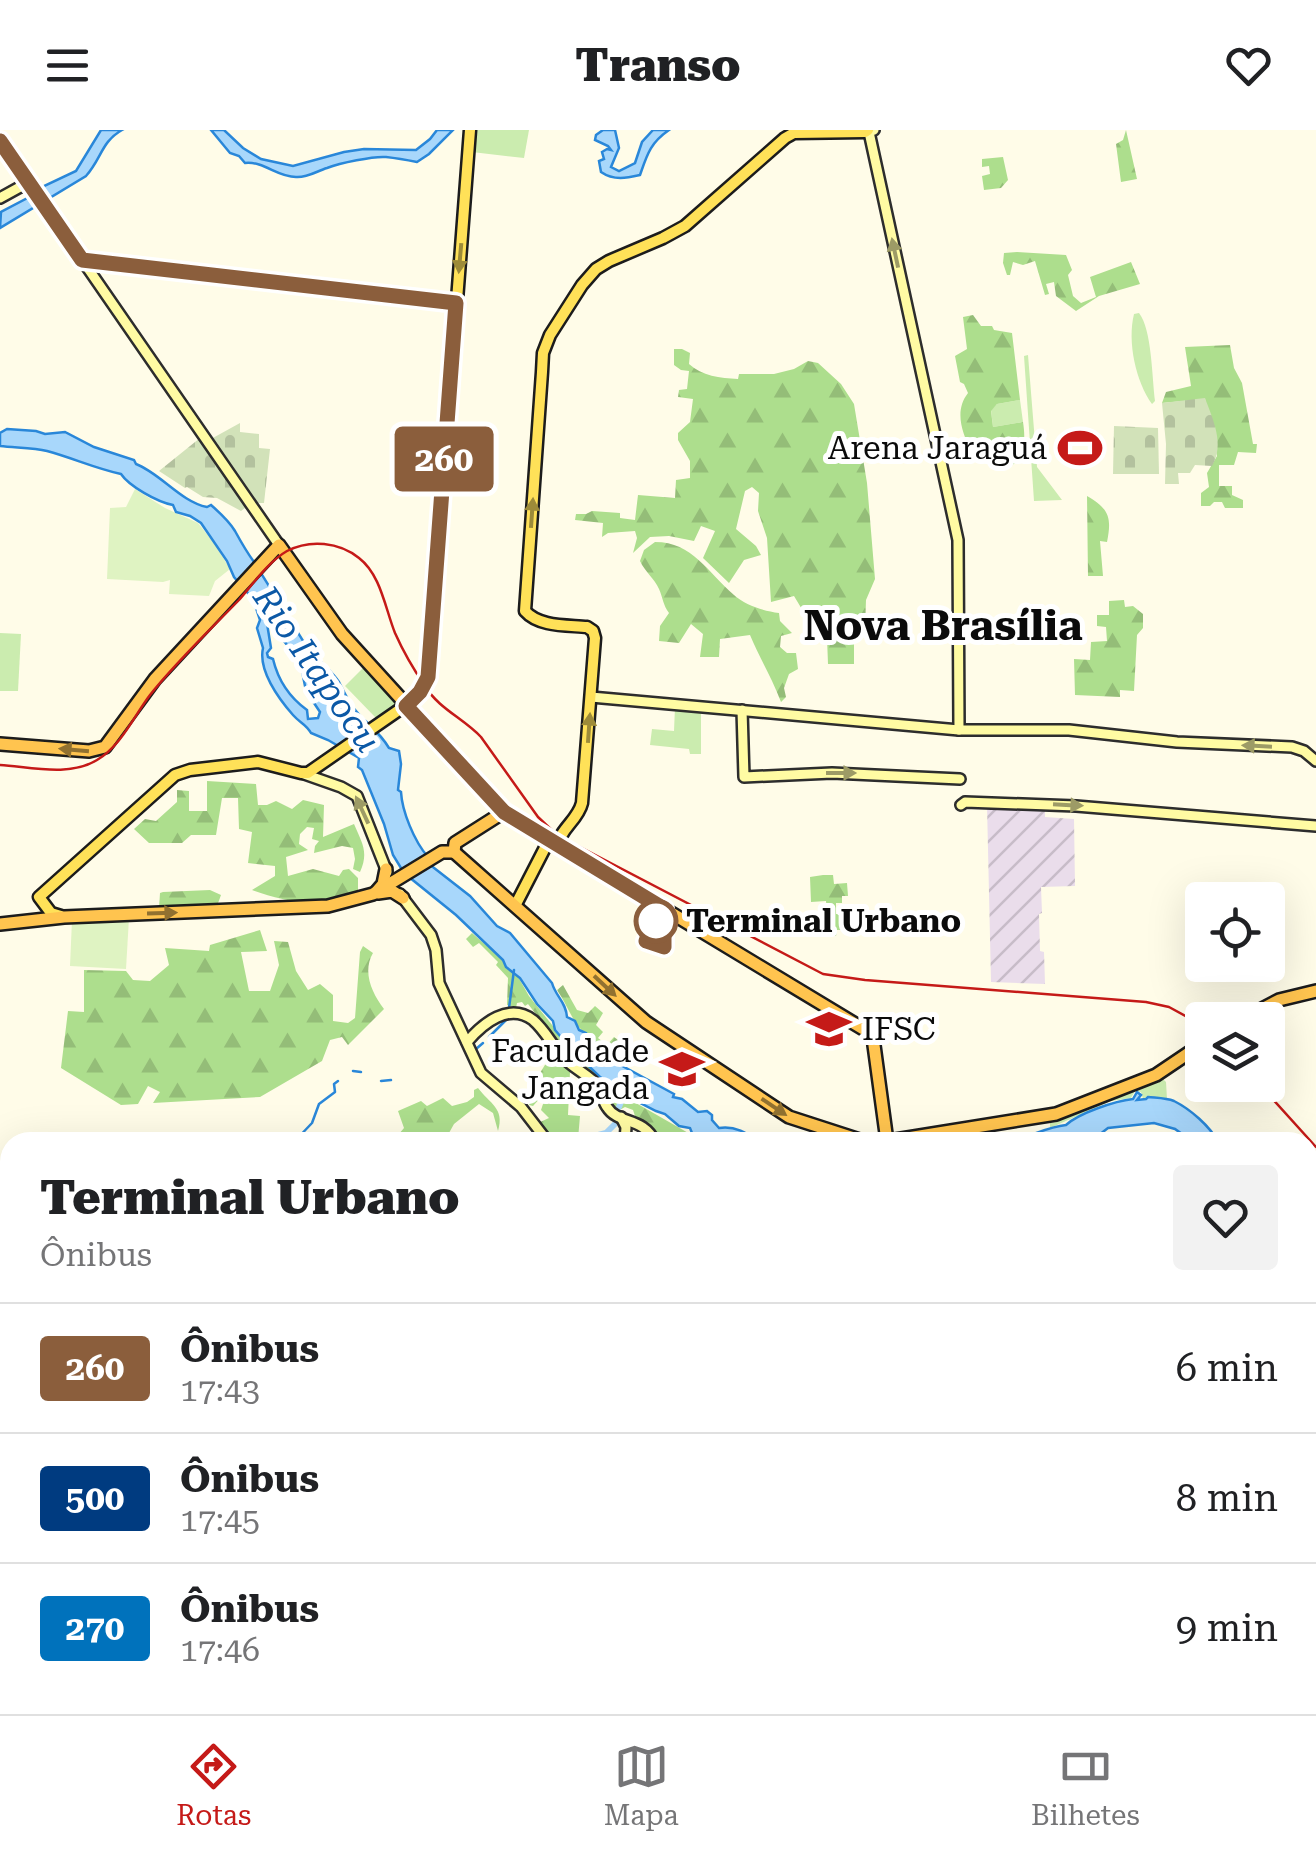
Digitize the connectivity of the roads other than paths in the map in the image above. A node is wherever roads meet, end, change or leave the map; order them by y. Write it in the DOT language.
graph roads {
  1 [pos="470,130"];
  2 [pos="870,130"];
  3 [pos="793,132"];
  4 [pos="0,141"];
  5 [pos="28,188"];
  6 [pos="0,198"];
  7 [pos="280,545"];
  8 [pos="591,697"];
  9 [pos="406,706"];
  10 [pos="742,710"];
  11 [pos="959,730"];
  12 [pos="0,744"];
  13 [pos="1316,761"];
  14 [pos="301,774"];
  15 [pos="945,778"];
  16 [pos="960,779"];
  17 [pos="503,813"];
  18 [pos="1316,826"];
  19 [pos="553,842"];
  20 [pos="454,852"];
  21 [pos="386,869"];
  22 [pos="396,881"];
  23 [pos="373,894"];
  24 [pos="403,898"];
  25 [pos="515,906"];
  26 [pos="64,916"];
  27 [pos="0,924"];
  28 [pos="1316,991"];
  29 [pos="1274,1002"];
  30 [pos="470,1038"];
  31 [pos="1185,1056"];
  32 [pos="1177,1062"];
  33 [pos="1152,1077"];
  34 [pos="622,1117"];
  35 [pos="637,1124"];
  36 [pos="626,1130"];
  37 [pos="540,1132"];
  38 [pos="649,1132"];
  39 [pos="835,1132"];
  40 [pos="886,1132"];
  41 [pos="947,1132"];
  1 -- 9 [label="main road, one-way"];
  2 -- 3 [label="main road"];
  11 -- 2 [label="main road, one-way"];
  8 -- 3 [label="main road, one-way"];
  4 -- 5 [label="main road"];
  5 -- 6 [label="main road"];
  5 -- 7 [label="main road"];
  7 -- 9 [label="highway"];
  7 -- 12 [label="highway, one-way"];
  8 -- 10 [label="main road"];
  19 -- 8 [label="main road, one-way"];
  9 -- 14 [label="main road"];
  9 -- 17 [label="highway"];
  10 -- 11 [label="main road"];
  10 -- 15 [label="main road, one-way"];
  13 -- 11 [label="main road, one-way"];
  21 -- 14 [label="main road, one-way"];
  14 -- 26 [label="main road"];
  15 -- 16 [label="main road"];
  15 -- 18 [label="main road, one-way"];
  17 -- 19 [label="highway"];
  17 -- 20 [label="highway"];
  19 -- 25 [label="main road"];
  19 -- 40 [label="highway"];
  20 -- 22 [label="highway"];
  20 -- 25 [label="highway"];
  21 -- 22 [label="main road"];
  21 -- 23 [label="highway"];
  22 -- 23 [label="highway"];
  22 -- 24 [label="main road"];
  23 -- 24 [label="highway"];
  26 -- 23 [label="highway, one-way"];
  24 -- 30 [label="main road"];
  25 -- 39 [label="highway, one-way"];
  26 -- 27 [label="highway"];
  28 -- 29 [label="highway"];
  30 -- 34 [label="main road"];
  30 -- 37 [label="main road"];
  31 -- 32 [label="highway"];
  32 -- 33 [label="highway"];
  32 -- 33 [label="highway"];
  33 -- 41 [label="highway"];
  34 -- 35 [label="main road"];
  34 -- 36 [label="main road"];
  35 -- 36 [label="main road"];
  35 -- 38 [label="main road"];
}
